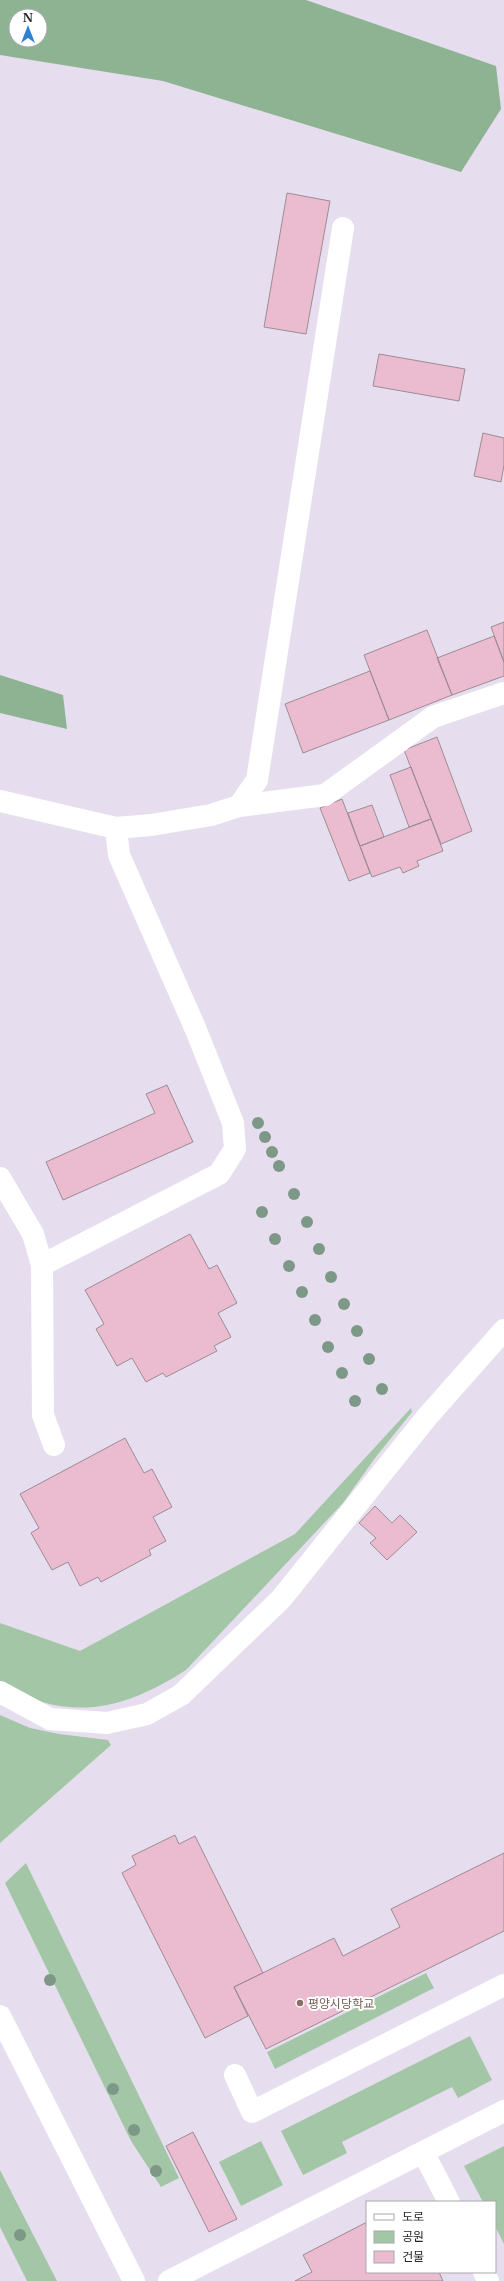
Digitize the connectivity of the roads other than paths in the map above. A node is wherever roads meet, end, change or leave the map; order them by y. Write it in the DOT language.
graph roads {
  1 [pos="343,228"];
  2 [pos="504,693"];
  3 [pos="0,801"];
  4 [pos="239,806"];
  5 [pos="116,828"];
  6 [pos="0,1178"];
  7 [pos="42,1265"];
  8 [pos="504,1330"];
  9 [pos="54,1445"];
  10 [pos="0,1692"];
  11 [pos="504,1985"];
  12 [pos="0,2016"];
  13 [pos="235,2075"];
  14 [pos="504,2110"];
  15 [pos="423,2152"];
  16 [pos="448,2201"];
  17 [pos="134,2281"];
  18 [pos="169,2281"];
  1 -- 4 [label="street"];
  2 -- 4 [label="street"];
  3 -- 5 [label="street"];
  4 -- 5 [label="street"];
  5 -- 7 [label="street"];
  6 -- 7 [label="street"];
  7 -- 9 [label="street"];
  8 -- 10 [label="street"];
  11 -- 13 [label="street"];
  12 -- 17 [label="street"];
  14 -- 15 [label="street"];
  15 -- 16 [label="street"];
  15 -- 18 [label="street"];
}
